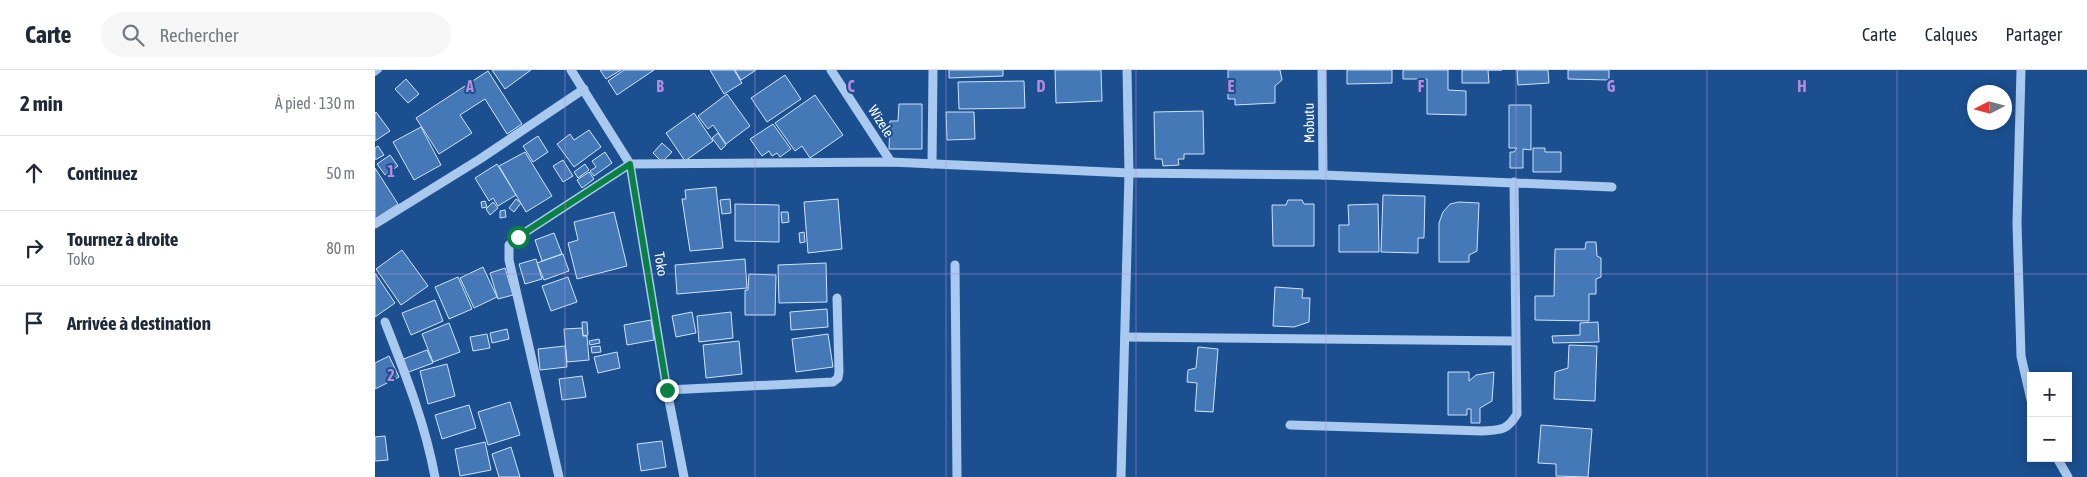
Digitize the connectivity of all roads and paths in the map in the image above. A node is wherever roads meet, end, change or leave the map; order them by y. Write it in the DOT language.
graph roads {
  1 [pos="571,70"];
  2 [pos="831,70"];
  3 [pos="933,70"];
  4 [pos="1127,70"];
  5 [pos="1322,70"];
  6 [pos="2021,70"];
  7 [pos="584,89"];
  8 [pos="891,162"];
  9 [pos="630,164"];
  10 [pos="932,164"];
  11 [pos="1129,173"];
  12 [pos="1323,175"];
  13 [pos="1514,182"];
  14 [pos="1612,187"];
  15 [pos="375,224"];
  16 [pos="955,266"];
  17 [pos="837,298"];
  18 [pos="385,322"];
  19 [pos="1125,337"];
  20 [pos="1515,340"];
  21 [pos="2027,382"];
  22 [pos="667,390"];
  23 [pos="1290,425"];
  24 [pos="2059,462"];
  25 [pos="435,477"];
  26 [pos="559,477"];
  27 [pos="684,477"];
  28 [pos="957,477"];
  29 [pos="1121,477"];
  30 [pos="2068,477"];
  1 -- 7 [label="street, Toko"];
  2 -- 8 [label="street, Wizele"];
  3 -- 10 [label="street"];
  4 -- 11 [label="street"];
  5 -- 12 [label="street, Mobutu"];
  6 -- 21 [label="street"];
  7 -- 9 [label="street, Toko"];
  7 -- 15 [label="street"];
  8 -- 9 [label="street"];
  8 -- 10 [label="street"];
  9 -- 22 [label="street, Toko"];
  9 -- 26 [label="street"];
  10 -- 11 [label="street"];
  11 -- 12 [label="street"];
  11 -- 19 [label="street"];
  12 -- 13 [label="street"];
  13 -- 14 [label="street"];
  13 -- 20 [label="street"];
  16 -- 28 [label="street"];
  17 -- 22 [label="street"];
  18 -- 25 [label="street"];
  19 -- 20 [label="street"];
  19 -- 29 [label="street"];
  20 -- 23 [label="street"];
  22 -- 27 [label="street, Toko"];
  24 -- 30 [label="street"];
}
